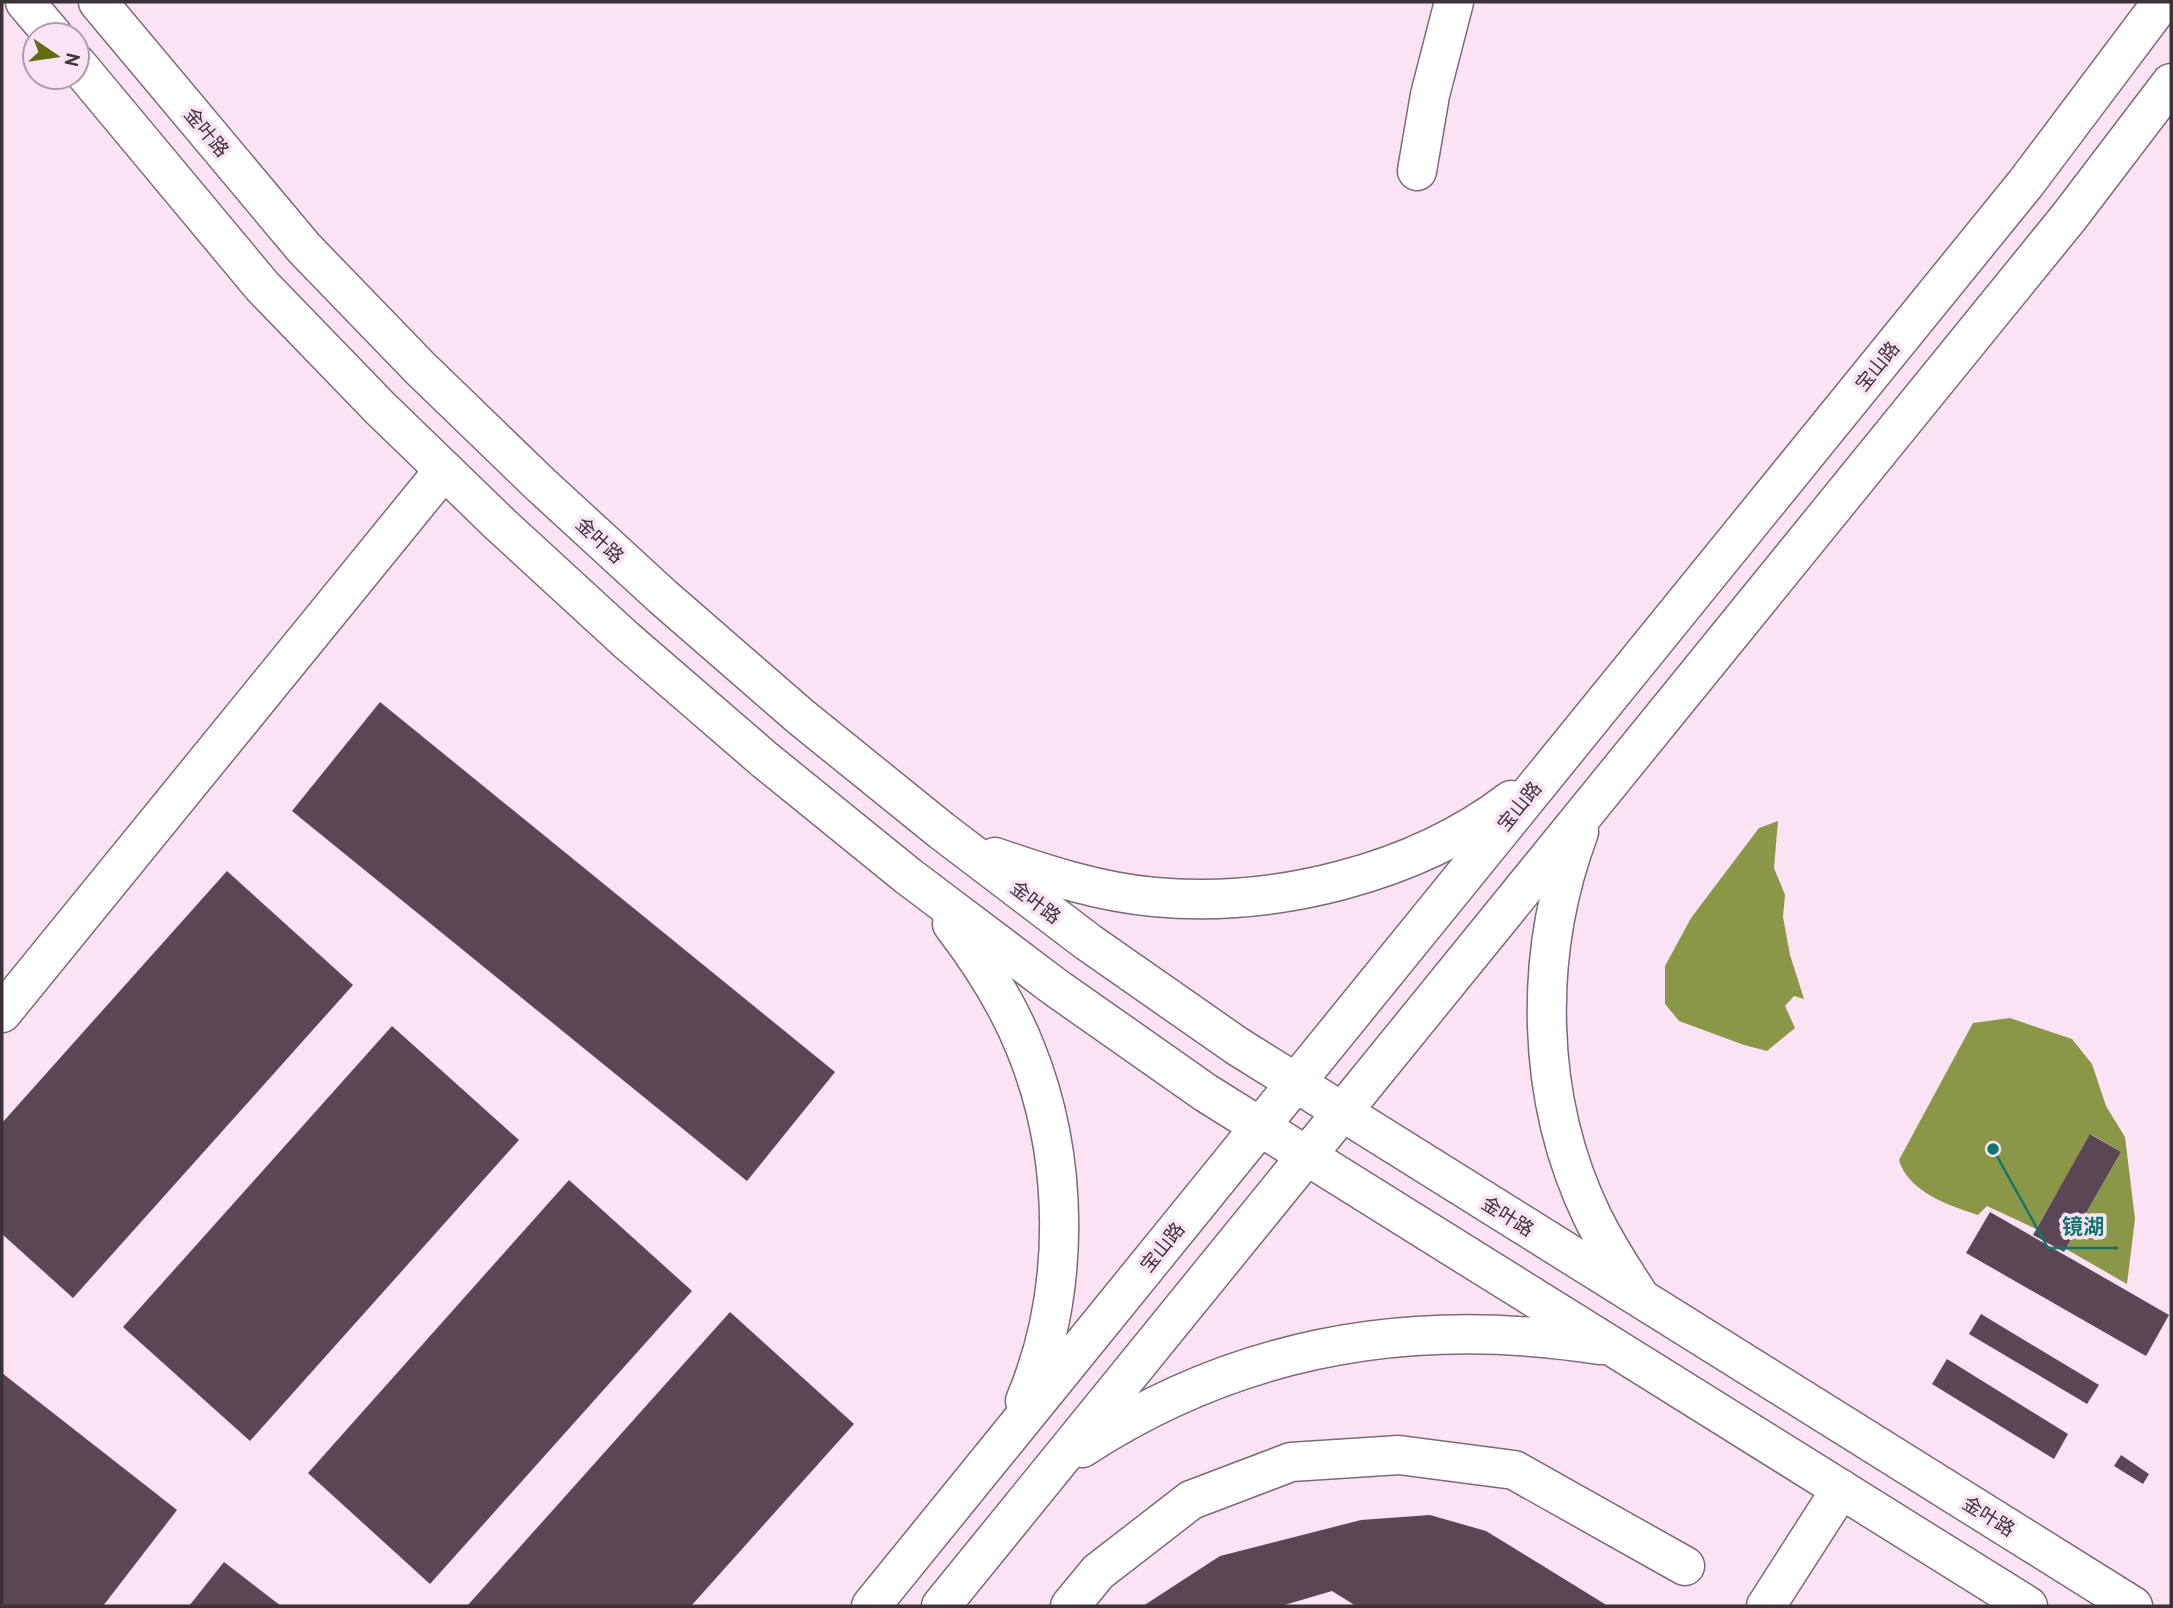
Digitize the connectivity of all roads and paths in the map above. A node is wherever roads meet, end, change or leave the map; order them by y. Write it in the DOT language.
graph roads {
  1 [pos="25,2"];
  2 [pos="98,2"];
  3 [pos="1454,2"];
  4 [pos="2162,2"];
  5 [pos="41,21"];
  6 [pos="91,81"];
  7 [pos="2171,83"];
  8 [pos="1417,171"];
  9 [pos="444,470"];
  10 [pos="1546,774"];
  11 [pos="1588,809"];
  12 [pos="942,831"];
  13 [pos="908,876"];
  14 [pos="2,1013"];
  15 [pos="1295,1083"];
  16 [pos="1342,1112"];
  17 [pos="1260,1127"];
  18 [pos="1307,1156"];
  19 [pos="1642,1300"];
  20 [pos="1614,1348"];
  21 [pos="1011,1433"];
  22 [pos="1056,1464"];
  23 [pos="1840,1489"];
  24 [pos="1685,1566"];
  25 [pos="871,1606"];
  26 [pos="941,1606"];
  27 [pos="1070,1606"];
  28 [pos="1766,1606"];
  29 [pos="2028,1606"];
  30 [pos="2133,1606"];
  1 -- 5 [label="main road"];
  2 -- 12 [label="main road, 金叶路"];
  3 -- 8 [label="main road"];
  4 -- 10 [label="main road, 宝山路"];
  6 -- 9 [label="main road"];
  7 -- 11 [label="main road"];
  9 -- 13 [label="main road"];
  9 -- 14 [label="main road"];
  10 -- 12 [label="main road"];
  10 -- 15 [label="main road, 宝山路"];
  11 -- 16 [label="main road"];
  11 -- 19 [label="main road"];
  12 -- 15 [label="main road, 金叶路"];
  13 -- 17 [label="main road"];
  13 -- 21 [label="main road"];
  15 -- 16 [label="main road, 金叶路"];
  15 -- 17 [label="main road, 宝山路"];
  16 -- 18 [label="main road"];
  16 -- 19 [label="main road, 金叶路"];
  17 -- 18 [label="main road"];
  17 -- 21 [label="main road, 宝山路"];
  18 -- 20 [label="main road"];
  18 -- 22 [label="main road"];
  19 -- 30 [label="main road, 金叶路"];
  20 -- 22 [label="main road"];
  20 -- 23 [label="main road"];
  21 -- 25 [label="main road, 宝山路"];
  22 -- 26 [label="main road"];
  23 -- 28 [label="main road"];
  23 -- 29 [label="main road"];
  24 -- 27 [label="main road"];
}
